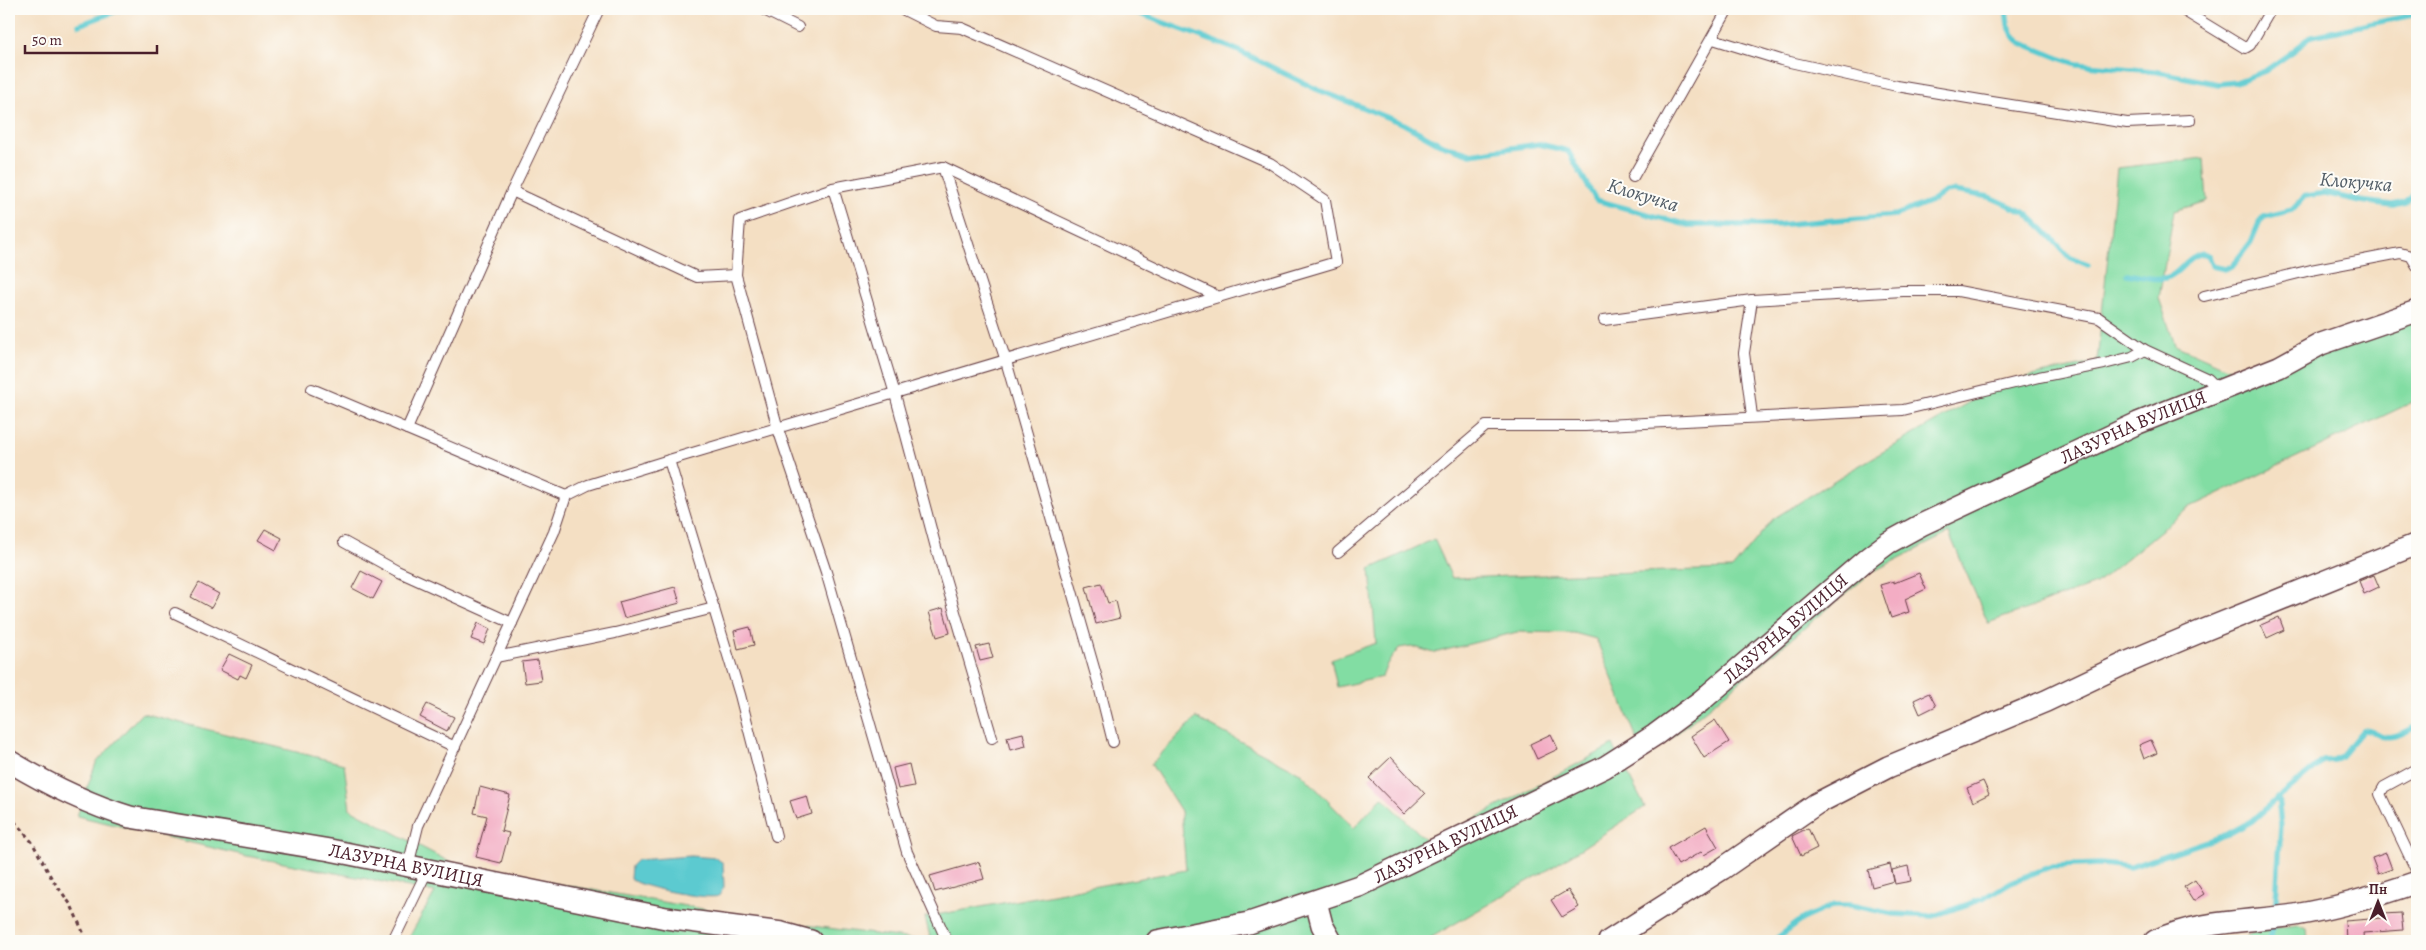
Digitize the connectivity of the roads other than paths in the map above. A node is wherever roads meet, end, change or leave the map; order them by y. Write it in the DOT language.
graph roads {
  1 [pos="599,9"];
  2 [pos="762,9"];
  3 [pos="902,9"];
  4 [pos="1728,9"];
  5 [pos="2181,9"];
  6 [pos="2271,9"];
  7 [pos="798,27"];
  8 [pos="1713,39"];
  9 [pos="2190,120"];
  10 [pos="943,167"];
  11 [pos="1633,177"];
  12 [pos="833,188"];
  13 [pos="512,191"];
  14 [pos="2417,266"];
  15 [pos="736,276"];
  16 [pos="2204,296"];
  17 [pos="1219,297"];
  18 [pos="1752,300"];
  19 [pos="2417,311"];
  20 [pos="1604,320"];
  21 [pos="2145,350"];
  22 [pos="1006,361"];
  23 [pos="312,389"];
  24 [pos="2220,391"];
  25 [pos="894,394"];
  26 [pos="1752,416"];
  27 [pos="407,429"];
  28 [pos="778,429"];
  29 [pos="669,460"];
  30 [pos="566,496"];
  31 [pos="344,542"];
  32 [pos="2417,544"];
  33 [pos="1338,552"];
  34 [pos="714,608"];
  35 [pos="175,613"];
  36 [pos="512,623"];
  37 [pos="496,656"];
  38 [pos="992,738"];
  39 [pos="1113,742"];
  40 [pos="455,747"];
  41 [pos="9,761"];
  42 [pos="2417,769"];
  43 [pos="776,836"];
  44 [pos="417,868"];
  45 [pos="2417,872"];
  46 [pos="2417,882"];
  47 [pos="1316,902"];
  48 [pos="393,941"];
  49 [pos="810,941"];
  50 [pos="947,941"];
  51 [pos="1157,941"];
  52 [pos="1331,941"];
  53 [pos="1609,941"];
  54 [pos="2156,941"];
  1 -- 13 [label="lane"];
  2 -- 7 [label="lane"];
  3 -- 17 [label="lane"];
  4 -- 8 [label="lane"];
  5 -- 6 [label="lane"];
  8 -- 9 [label="lane"];
  8 -- 11 [label="lane"];
  10 -- 12 [label="lane"];
  10 -- 17 [label="lane"];
  10 -- 22 [label="lane"];
  12 -- 15 [label="lane"];
  12 -- 25 [label="lane"];
  13 -- 15 [label="lane"];
  13 -- 27 [label="lane"];
  14 -- 16 [label="lane"];
  15 -- 28 [label="lane"];
  17 -- 22 [label="lane"];
  18 -- 20 [label="lane"];
  18 -- 21 [label="lane"];
  18 -- 26 [label="lane"];
  19 -- 24 [label="street, ЛАЗУРНА ВУЛИЦЯ"];
  21 -- 24 [label="lane"];
  21 -- 26 [label="lane"];
  22 -- 25 [label="lane"];
  22 -- 39 [label="lane"];
  23 -- 27 [label="lane"];
  24 -- 47 [label="street, ЛАЗУРНА ВУЛИЦЯ"];
  25 -- 28 [label="lane"];
  25 -- 38 [label="lane"];
  26 -- 33 [label="lane"];
  27 -- 30 [label="lane"];
  28 -- 29 [label="lane"];
  28 -- 50 [label="lane"];
  29 -- 30 [label="lane"];
  29 -- 34 [label="lane"];
  30 -- 36 [label="lane"];
  31 -- 36 [label="lane"];
  32 -- 53 [label="street"];
  34 -- 37 [label="lane"];
  34 -- 43 [label="lane"];
  35 -- 40 [label="lane"];
  36 -- 37 [label="lane"];
  37 -- 40 [label="lane"];
  40 -- 44 [label="lane"];
  41 -- 44 [label="street, ЛАЗУРНА ВУЛИЦЯ"];
  42 -- 45 [label="lane"];
  44 -- 48 [label="lane"];
  44 -- 49 [label="street, ЛАЗУРНА ВУЛИЦЯ"];
  46 -- 54 [label="street"];
  47 -- 51 [label="street, ЛАЗУРНА ВУЛИЦЯ"];
  47 -- 52 [label="street"];
}
